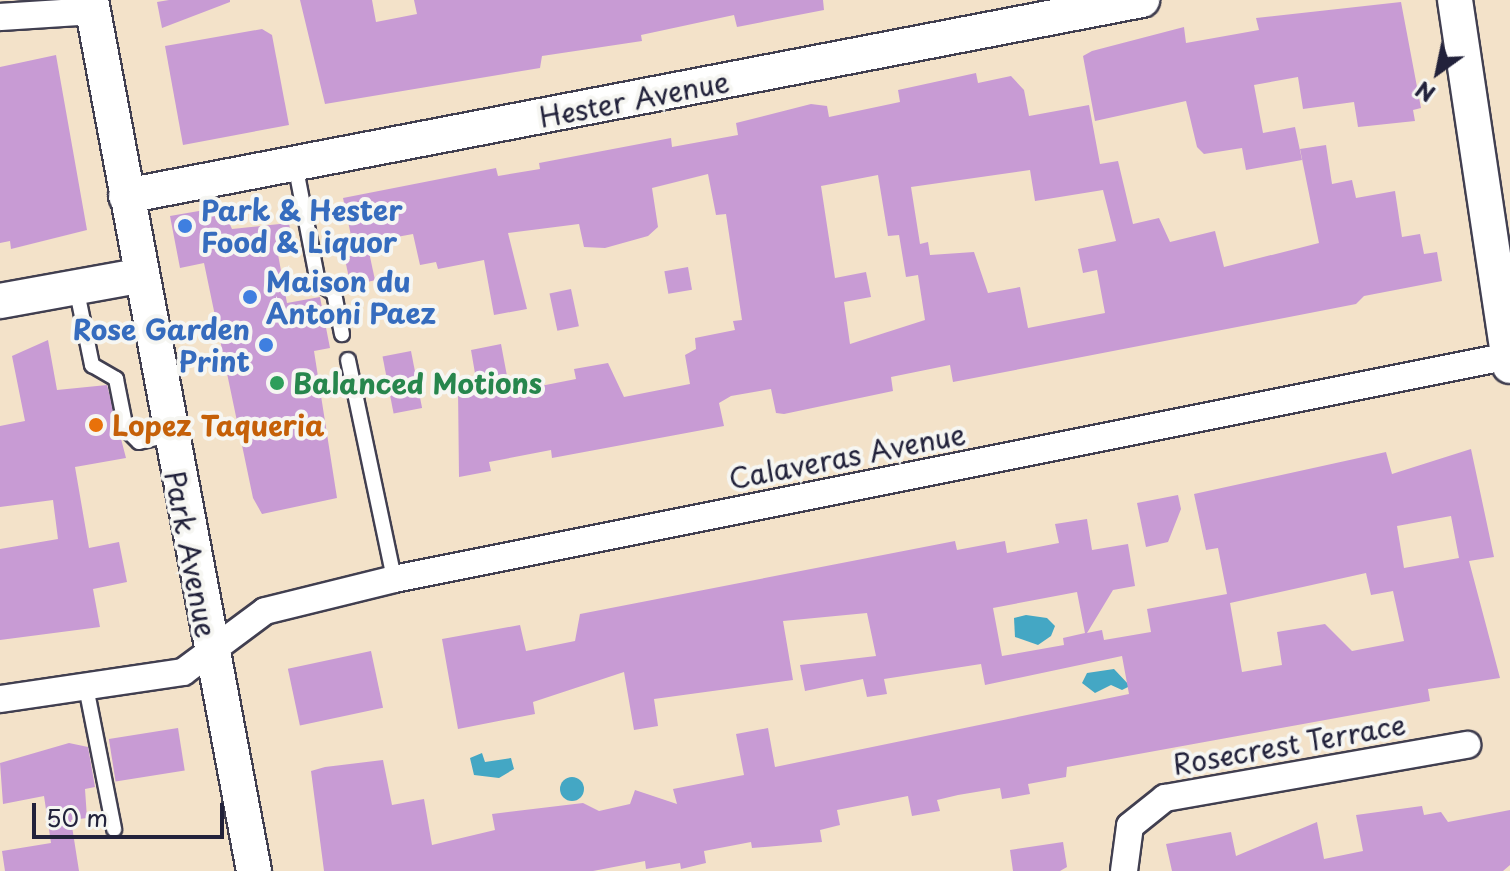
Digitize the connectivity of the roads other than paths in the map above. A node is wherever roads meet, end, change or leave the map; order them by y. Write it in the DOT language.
graph roads {
  1 [pos="1142,0"];
  2 [pos="1455,0"];
  3 [pos="92,6"];
  4 [pos="0,17"];
  5 [pos="295,164"];
  6 [pos="126,196"];
  7 [pos="138,276"];
  8 [pos="76,287"];
  9 [pos="0,301"];
  10 [pos="342,334"];
  11 [pos="348,360"];
  12 [pos="1509,361"];
  13 [pos="169,435"];
  14 [pos="394,579"];
  15 [pos="209,649"];
  16 [pos="86,687"];
  17 [pos="0,699"];
  18 [pos="1467,745"];
  19 [pos="114,829"];
  20 [pos="254,871"];
  21 [pos="1124,871"];
  1 -- 5 [label="street, Hester Avenue"];
  2 -- 12 [label="street"];
  3 -- 4 [label="street"];
  3 -- 6 [label="street, Park Avenue"];
  5 -- 6 [label="street, Hester Avenue"];
  5 -- 10 [label="lane"];
  6 -- 7 [label="street, Park Avenue"];
  7 -- 8 [label="street"];
  7 -- 13 [label="street, Park Avenue"];
  8 -- 9 [label="street"];
  8 -- 13 [label="lane"];
  11 -- 14 [label="lane"];
  12 -- 14 [label="street, Calaveras Avenue"];
  13 -- 15 [label="street, Park Avenue"];
  14 -- 15 [label="street, Calaveras Avenue"];
  15 -- 16 [label="street, Calaveras Avenue"];
  15 -- 20 [label="street, Park Avenue"];
  16 -- 17 [label="street, Calaveras Avenue"];
  16 -- 19 [label="lane"];
  18 -- 21 [label="street, Rosecrest Terrace"];
}
